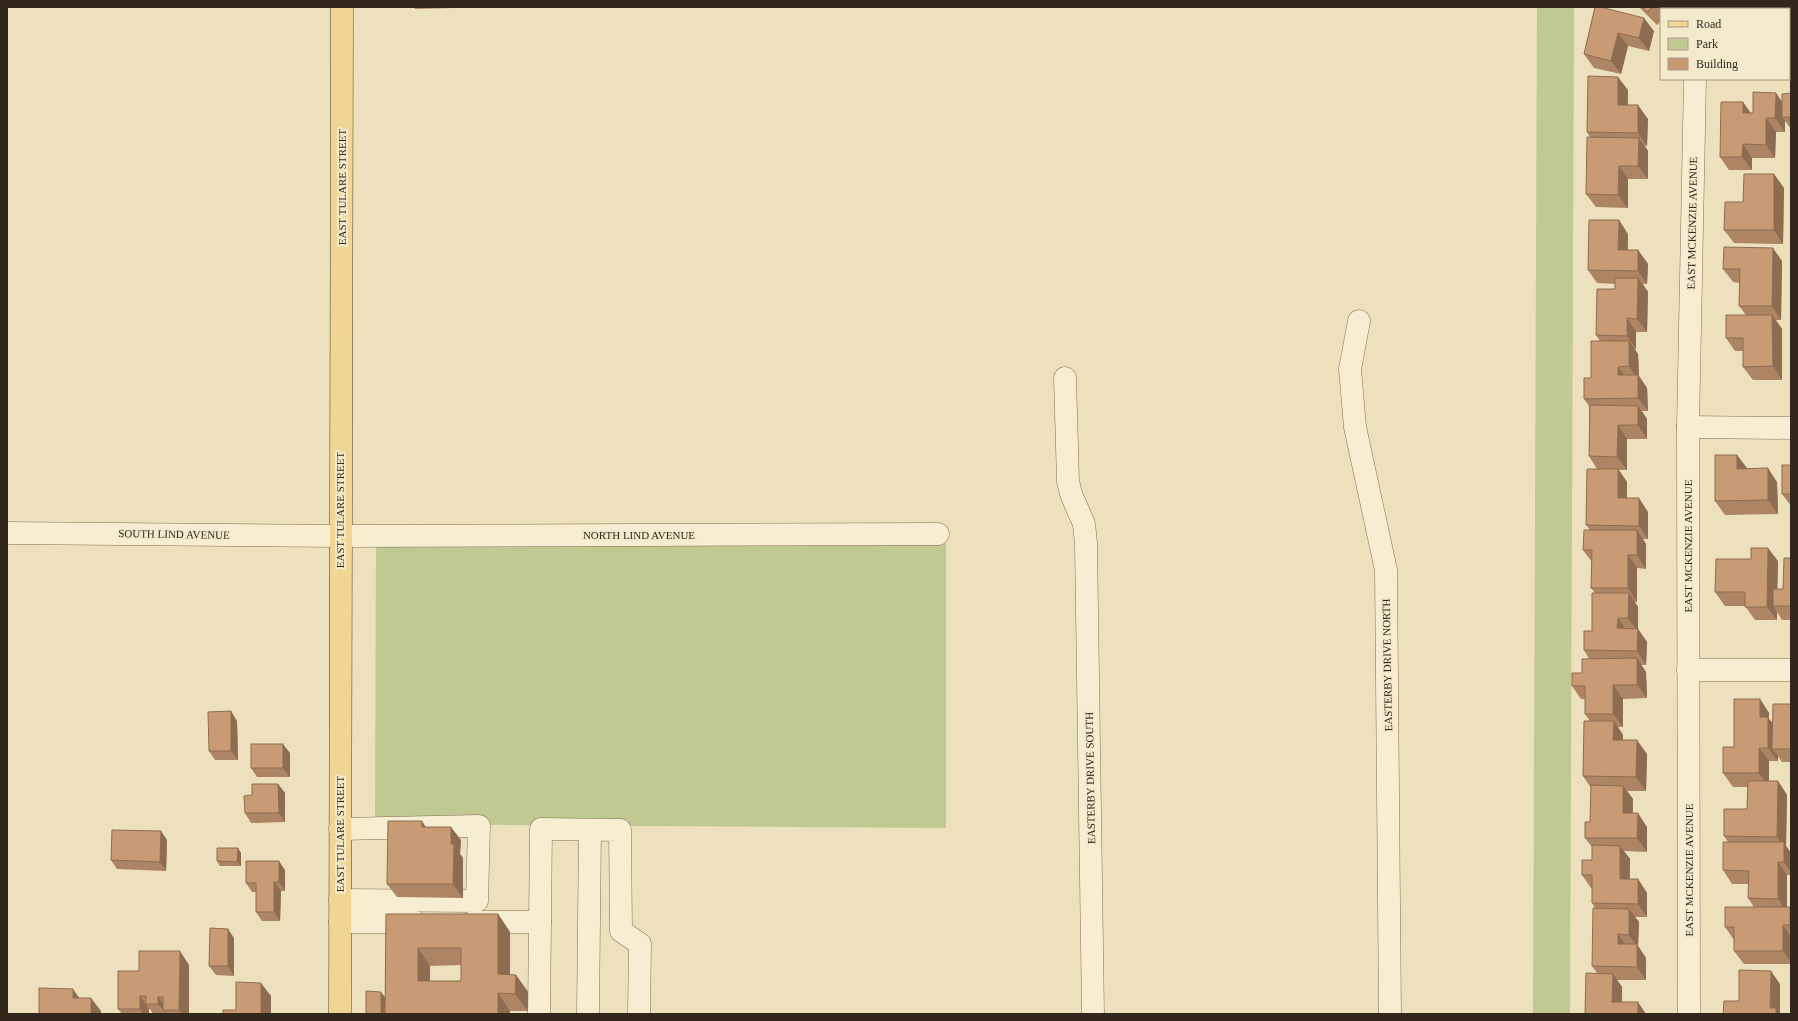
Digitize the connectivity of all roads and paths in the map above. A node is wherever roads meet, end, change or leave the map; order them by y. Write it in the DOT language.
graph roads {
  1 [pos="342,7"];
  2 [pos="1695,80"];
  3 [pos="1359,321"];
  4 [pos="1065,378"];
  5 [pos="1688,428"];
  6 [pos="1791,428"];
  7 [pos="7,533"];
  8 [pos="938,534"];
  9 [pos="340,536"];
  10 [pos="1688,670"];
  11 [pos="1791,670"];
  12 [pos="340,829"];
  13 [pos="590,830"];
  14 [pos="340,900"];
  15 [pos="340,922"];
  16 [pos="431,922"];
  17 [pos="455,922"];
  18 [pos="540,922"];
  19 [pos="340,1014"];
  20 [pos="539,1014"];
  21 [pos="588,1014"];
  22 [pos="639,1014"];
  23 [pos="1093,1014"];
  24 [pos="1390,1014"];
  25 [pos="1689,1014"];
  1 -- 9 [label="main road, EAST TULARE STREET"];
  2 -- 5 [label="street, EAST MCKENZIE AVENUE"];
  3 -- 24 [label="street, EASTERBY DRIVE NORTH"];
  4 -- 23 [label="street, EASTERBY DRIVE SOUTH"];
  5 -- 6 [label="street"];
  5 -- 10 [label="street, EAST MCKENZIE AVENUE"];
  7 -- 9 [label="street, SOUTH LIND AVENUE"];
  8 -- 9 [label="street, NORTH LIND AVENUE"];
  9 -- 12 [label="main road, EAST TULARE STREET"];
  10 -- 11 [label="street"];
  10 -- 25 [label="street, EAST MCKENZIE AVENUE"];
  12 -- 14 [label="main road, EAST TULARE STREET"];
  12 -- 14 [label="street"];
  13 -- 18 [label="street"];
  13 -- 21 [label="street"];
  13 -- 22 [label="street"];
  14 -- 15 [label="main road, EAST TULARE STREET"];
  15 -- 16 [label="street"];
  15 -- 19 [label="main road, EAST TULARE STREET"];
  17 -- 18 [label="street"];
  18 -- 20 [label="street"];
}
